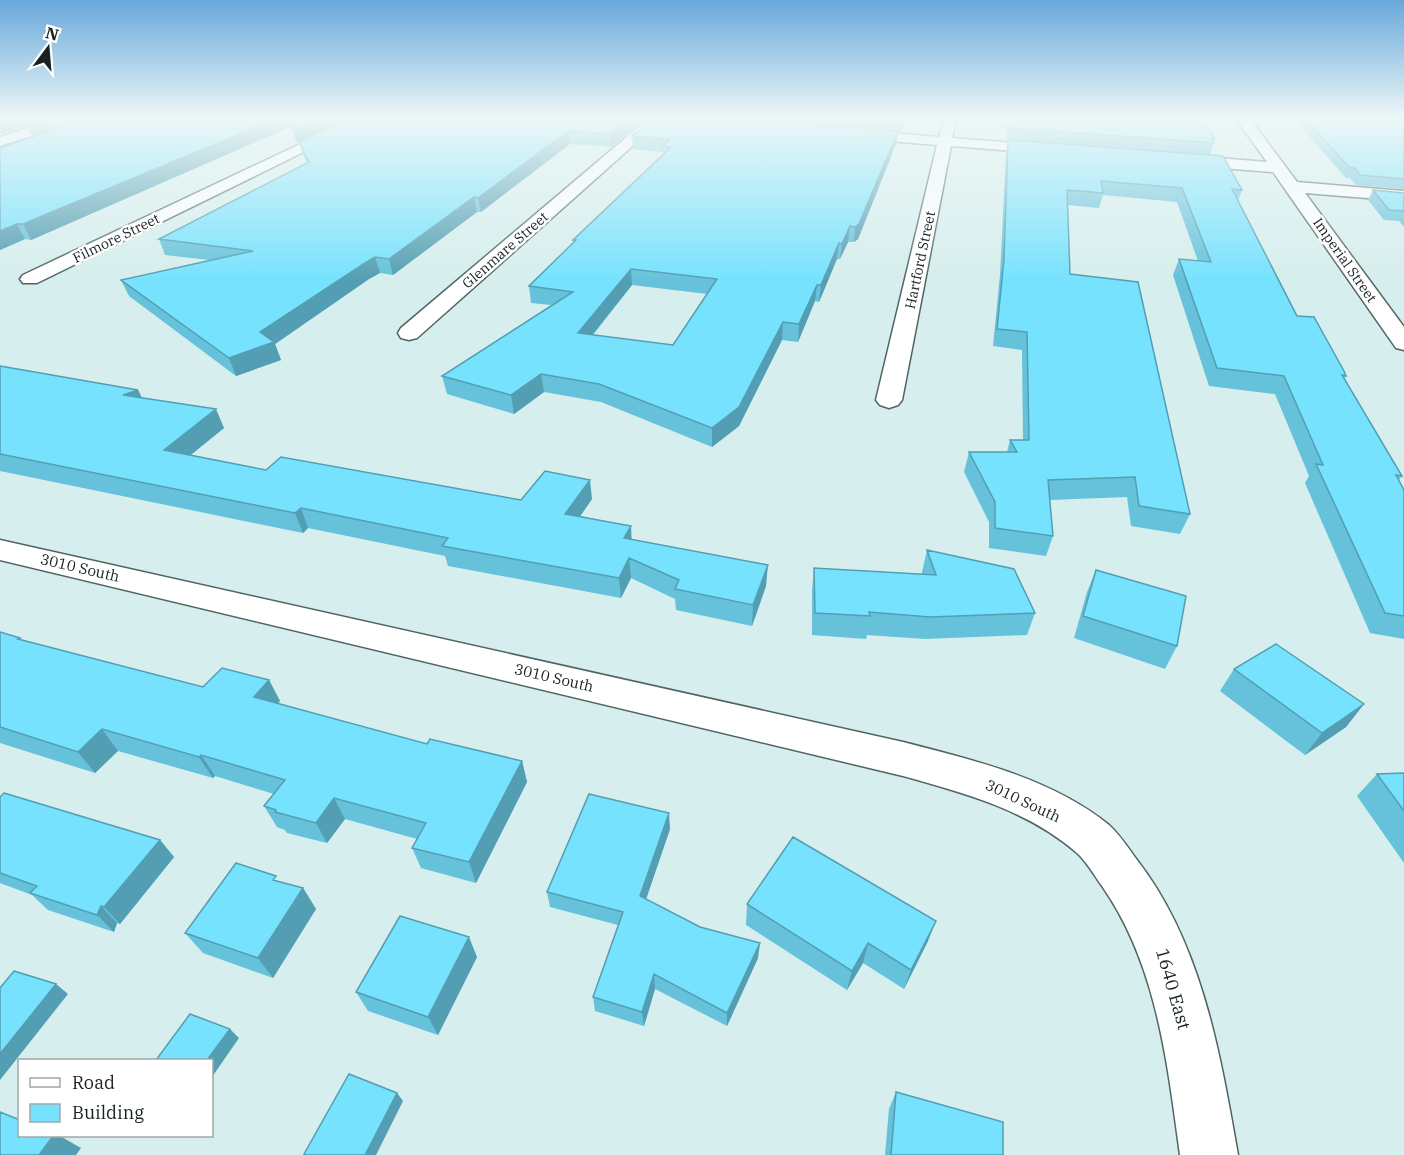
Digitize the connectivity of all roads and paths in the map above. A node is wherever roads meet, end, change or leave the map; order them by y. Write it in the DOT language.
graph roads {
  1 [pos="251,173"];
  2 [pos="594,173"];
  3 [pos="938,173"];
  4 [pos="1283,173"];
  5 [pos="1293,187"];
  6 [pos="1404,195"];
  7 [pos="30,279"];
  8 [pos="409,333"];
  9 [pos="1404,343"];
  10 [pos="890,400"];
  11 [pos="0,549"];
  12 [pos="1094,840"];
  13 [pos="1209,1155"];
  1 -- 7 [label="street, Filmore Street"];
  2 -- 8 [label="street, Glenmare Street"];
  3 -- 10 [label="street, Hartford Street"];
  4 -- 5 [label="street, Imperial Street"];
  5 -- 6 [label="street"];
  5 -- 9 [label="street, Imperial Street"];
  11 -- 12 [label="street, 3010 South"];
  12 -- 13 [label="street, 1640 East"];
}
